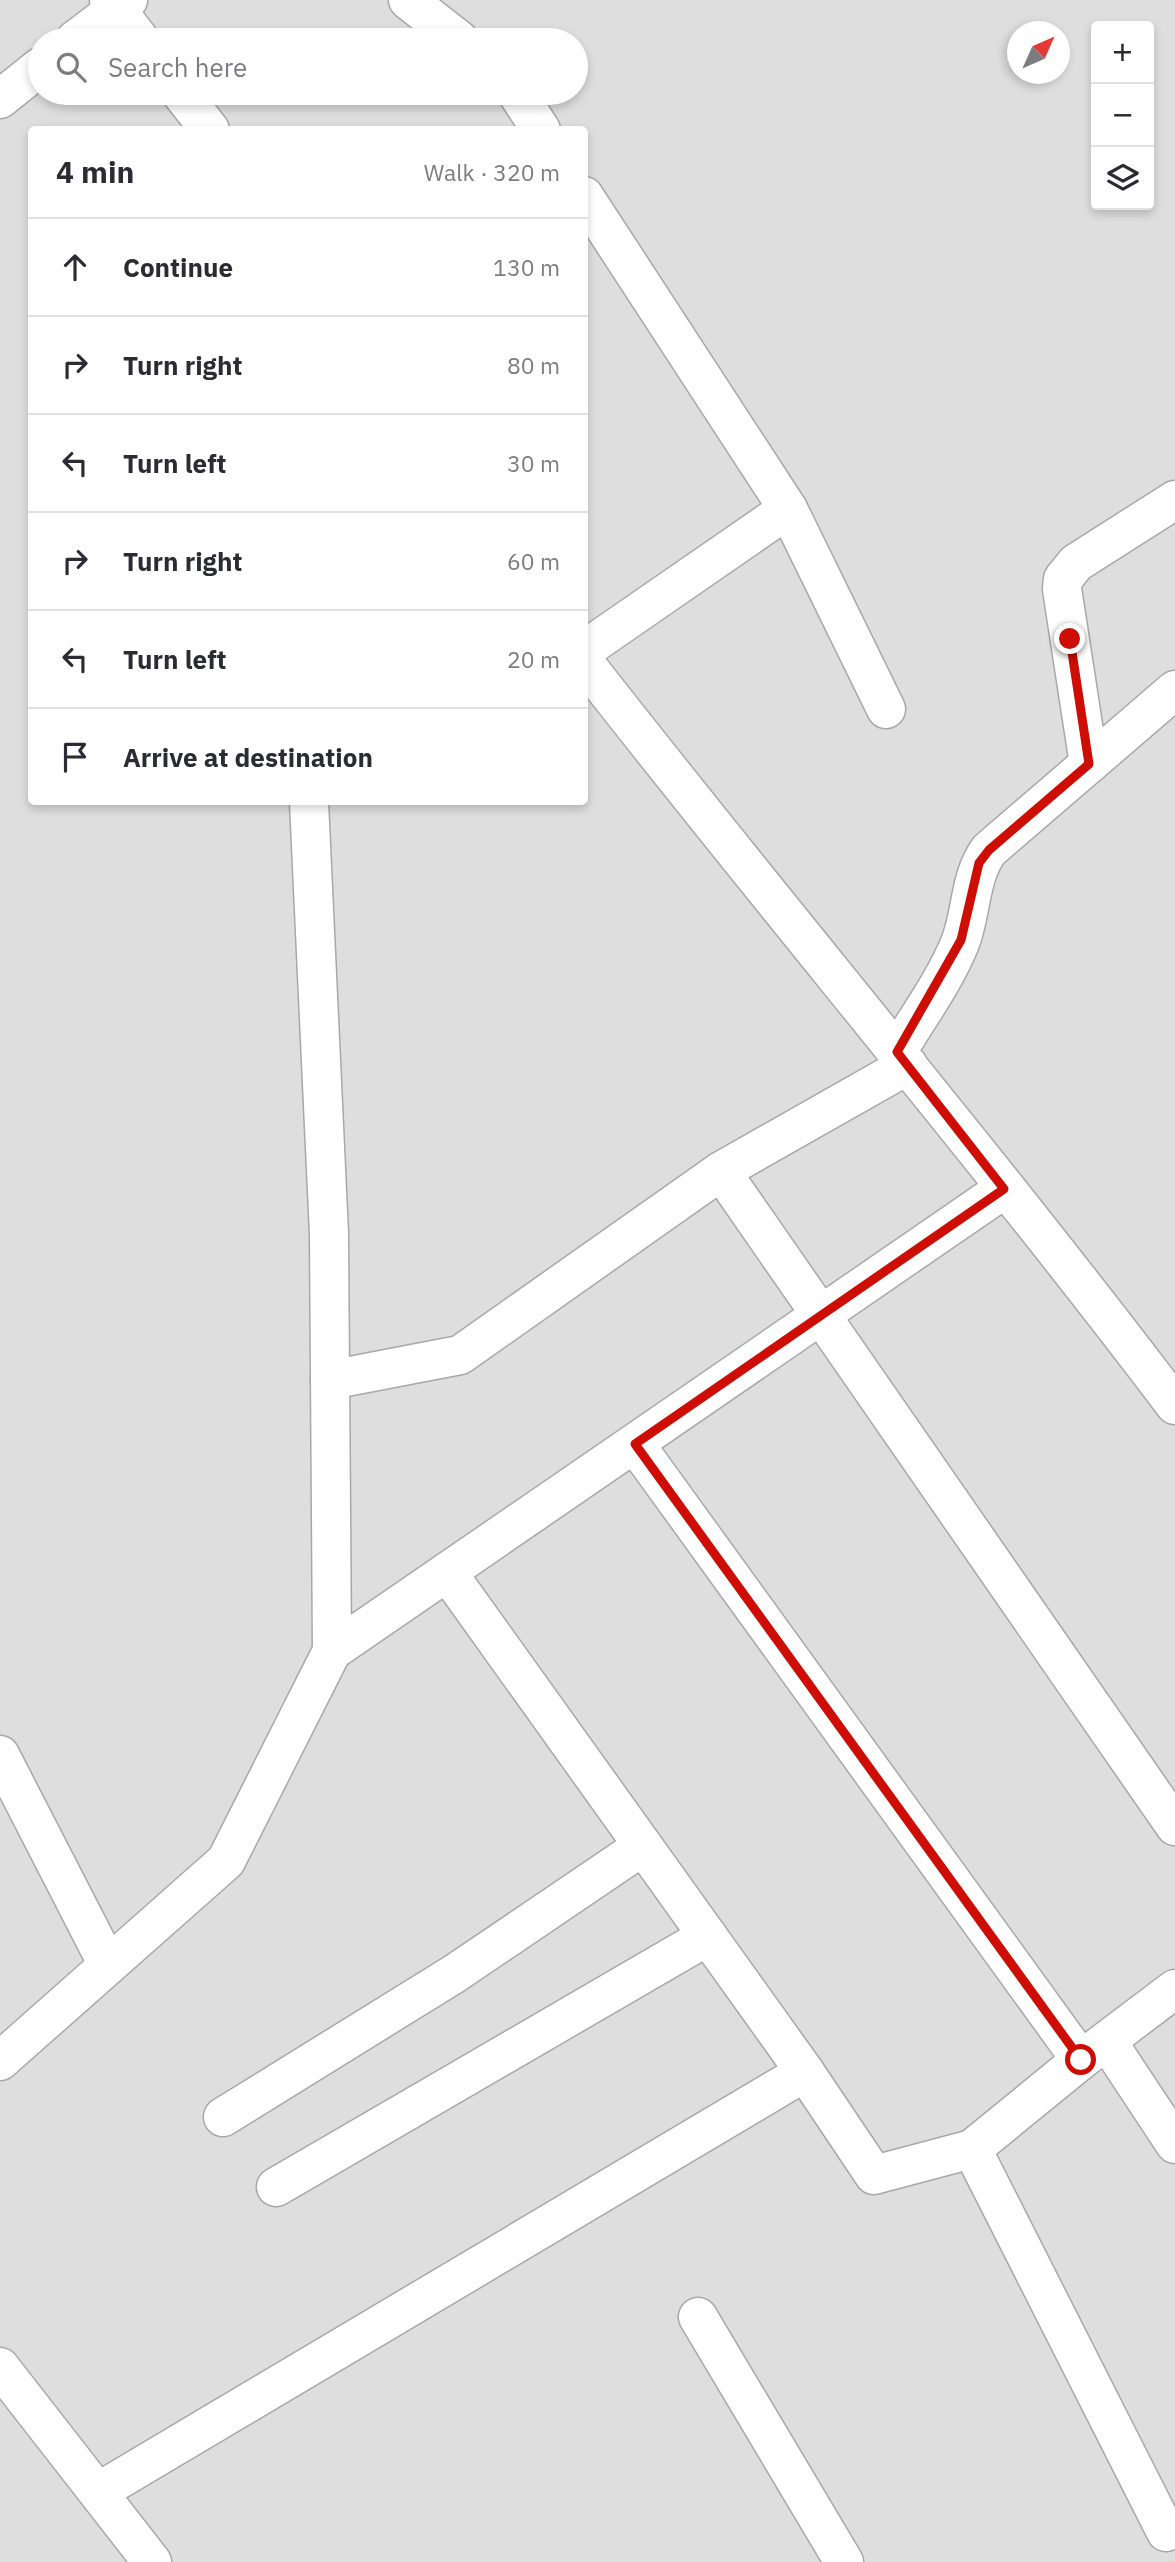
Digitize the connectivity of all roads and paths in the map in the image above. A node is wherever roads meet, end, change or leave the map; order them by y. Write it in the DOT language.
graph roads {
  1 [pos="408,0"];
  2 [pos="118,3"];
  3 [pos="89,28"];
  4 [pos="133,28"];
  5 [pos="444,28"];
  6 [pos="28,77"];
  7 [pos="0,99"];
  8 [pos="190,105"];
  9 [pos="525,105"];
  10 [pos="207,126"];
  11 [pos="538,126"];
  12 [pos="588,202"];
  13 [pos="1175,499"];
  14 [pos="788,509"];
  15 [pos="588,647"];
  16 [pos="588,667"];
  17 [pos="1175,690"];
  18 [pos="886,709"];
  19 [pos="1089,764"];
  20 [pos="309,805"];
  21 [pos="902,1059"];
  22 [pos="721,1171"];
  23 [pos="1004,1189"];
  24 [pos="821,1315"];
  25 [pos="330,1380"];
  26 [pos="1175,1405"];
  27 [pos="635,1444"];
  28 [pos="447,1572"];
  29 [pos="332,1651"];
  30 [pos="0,1755"];
  31 [pos="1175,1826"];
  32 [pos="643,1846"];
  33 [pos="708,1936"];
  34 [pos="108,1965"];
  35 [pos="1175,1989"];
  36 [pos="1094,2051"];
  37 [pos="0,2061"];
  38 [pos="805,2072"];
  39 [pos="223,2117"];
  40 [pos="1175,2144"];
  41 [pos="972,2149"];
  42 [pos="276,2187"];
  43 [pos="698,2317"];
  44 [pos="0,2367"];
  45 [pos="99,2492"];
  46 [pos="1172,2537"];
  47 [pos="152,2562"];
  48 [pos="844,2562"];
  1 -- 5 [label="street"];
  2 -- 3 [label="street"];
  2 -- 4 [label="street"];
  6 -- 7 [label="street"];
  8 -- 10 [label="street"];
  9 -- 11 [label="street"];
  12 -- 14 [label="street"];
  13 -- 19 [label="street"];
  14 -- 15 [label="street"];
  14 -- 18 [label="street"];
  16 -- 21 [label="street"];
  17 -- 19 [label="street"];
  19 -- 21 [label="street"];
  20 -- 25 [label="street"];
  21 -- 22 [label="street"];
  21 -- 23 [label="street"];
  22 -- 24 [label="street"];
  22 -- 25 [label="street"];
  23 -- 24 [label="street"];
  23 -- 26 [label="street"];
  24 -- 27 [label="street"];
  24 -- 31 [label="street"];
  25 -- 29 [label="street"];
  27 -- 28 [label="street"];
  27 -- 36 [label="street"];
  28 -- 29 [label="street"];
  28 -- 32 [label="street"];
  29 -- 34 [label="street"];
  30 -- 34 [label="street"];
  32 -- 33 [label="street"];
  32 -- 39 [label="street"];
  33 -- 38 [label="street"];
  33 -- 42 [label="street"];
  34 -- 37 [label="street"];
  35 -- 36 [label="street"];
  36 -- 40 [label="street"];
  36 -- 41 [label="street"];
  38 -- 41 [label="street"];
  38 -- 45 [label="street"];
  41 -- 46 [label="street"];
  43 -- 48 [label="street"];
  44 -- 45 [label="street"];
  45 -- 47 [label="street"];
}
